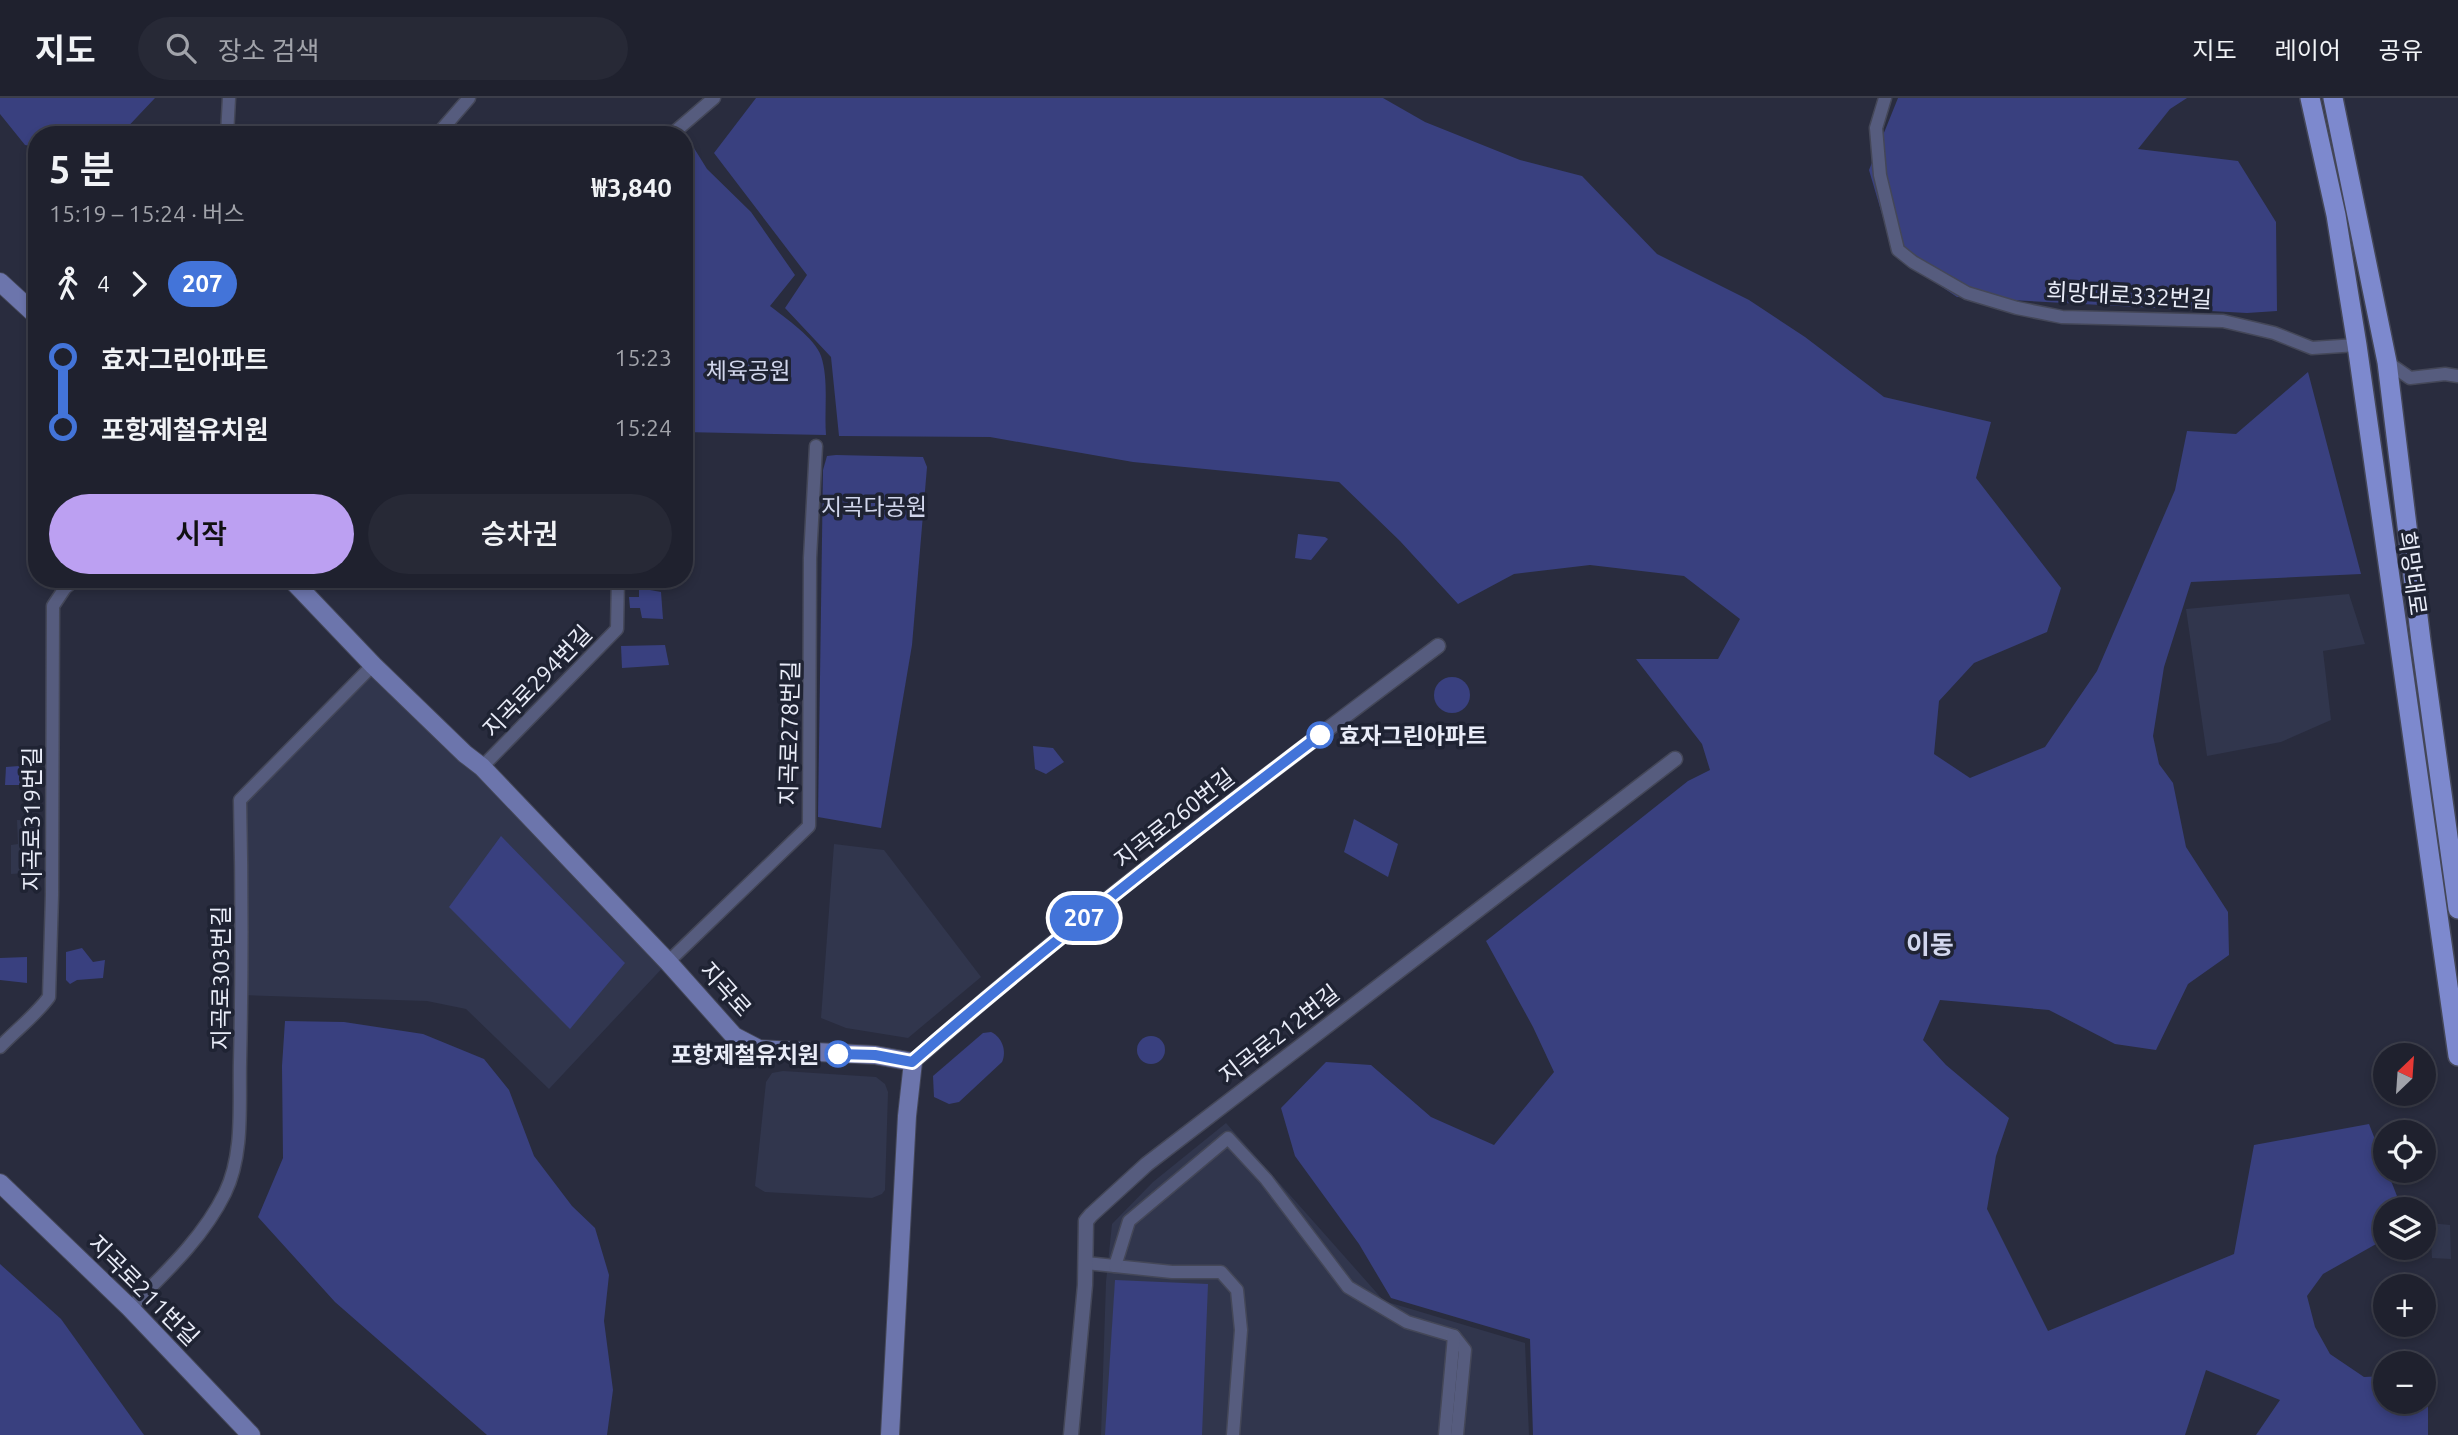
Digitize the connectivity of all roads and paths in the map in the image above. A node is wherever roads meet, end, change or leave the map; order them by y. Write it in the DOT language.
graph roads {
  1 [pos="229,98"];
  2 [pos="469,98"];
  3 [pos="714,98"];
  4 [pos="1885,98"];
  5 [pos="2310,98"];
  6 [pos="2333,98"];
  7 [pos="227,126"];
  8 [pos="445,126"];
  9 [pos="681,126"];
  10 [pos="0,282"];
  11 [pos="28,308"];
  12 [pos="2357,345"];
  13 [pos="2387,362"];
  14 [pos="2458,376"];
  15 [pos="2395,427"];
  16 [pos="2369,432"];
  17 [pos="816,446"];
  18 [pos="65,588"];
  19 [pos="300,588"];
  20 [pos="618,588"];
  21 [pos="1438,646"];
  22 [pos="373,665"];
  23 [pos="1675,759"];
  24 [pos="482,767"];
  25 [pos="2458,909"];
  26 [pos="668,962"];
  27 [pos="0,1047"];
  28 [pos="2458,1056"];
  29 [pos="912,1062"];
  30 [pos="0,1183"];
  31 [pos="1086,1264"];
  32 [pos="1115,1266"];
  33 [pos="130,1308"];
  34 [pos="1454,1336"];
  35 [pos="251,1435"];
  36 [pos="890,1435"];
  37 [pos="1071,1435"];
  38 [pos="1233,1435"];
  39 [pos="1445,1435"];
  40 [pos="1457,1435"];
  1 -- 7 [label="street"];
  2 -- 8 [label="street"];
  3 -- 9 [label="street"];
  4 -- 12 [label="street, 희망대로332번길"];
  5 -- 12 [label="main road, 희망대로"];
  6 -- 13 [label="main road, 희망대로"];
  10 -- 11 [label="main road"];
  12 -- 16 [label="main road, 희망대로"];
  13 -- 14 [label="street"];
  13 -- 15 [label="main road, 희망대로"];
  15 -- 16 [label="main road"];
  15 -- 25 [label="main road, 희망대로"];
  16 -- 28 [label="main road, 희망대로"];
  17 -- 26 [label="street, 지곡로278번길"];
  18 -- 27 [label="street, 지곡로319번길"];
  19 -- 22 [label="main road, 지곡로"];
  20 -- 24 [label="street, 지곡로294번길"];
  21 -- 29 [label="street, 지곡로260번길"];
  22 -- 24 [label="main road, 지곡로"];
  22 -- 33 [label="street, 지곡로303번길"];
  23 -- 31 [label="street, 지곡로212번길"];
  24 -- 26 [label="main road, 지곡로"];
  26 -- 29 [label="main road, 지곡로"];
  29 -- 36 [label="main road"];
  30 -- 33 [label="main road, 지곡로211번길"];
  31 -- 32 [label="street"];
  31 -- 37 [label="street, 지곡로212번길"];
  32 -- 34 [label="street"];
  32 -- 38 [label="street"];
  33 -- 35 [label="main road, 지곡로211번길"];
  34 -- 39 [label="street"];
  34 -- 40 [label="street"];
}
